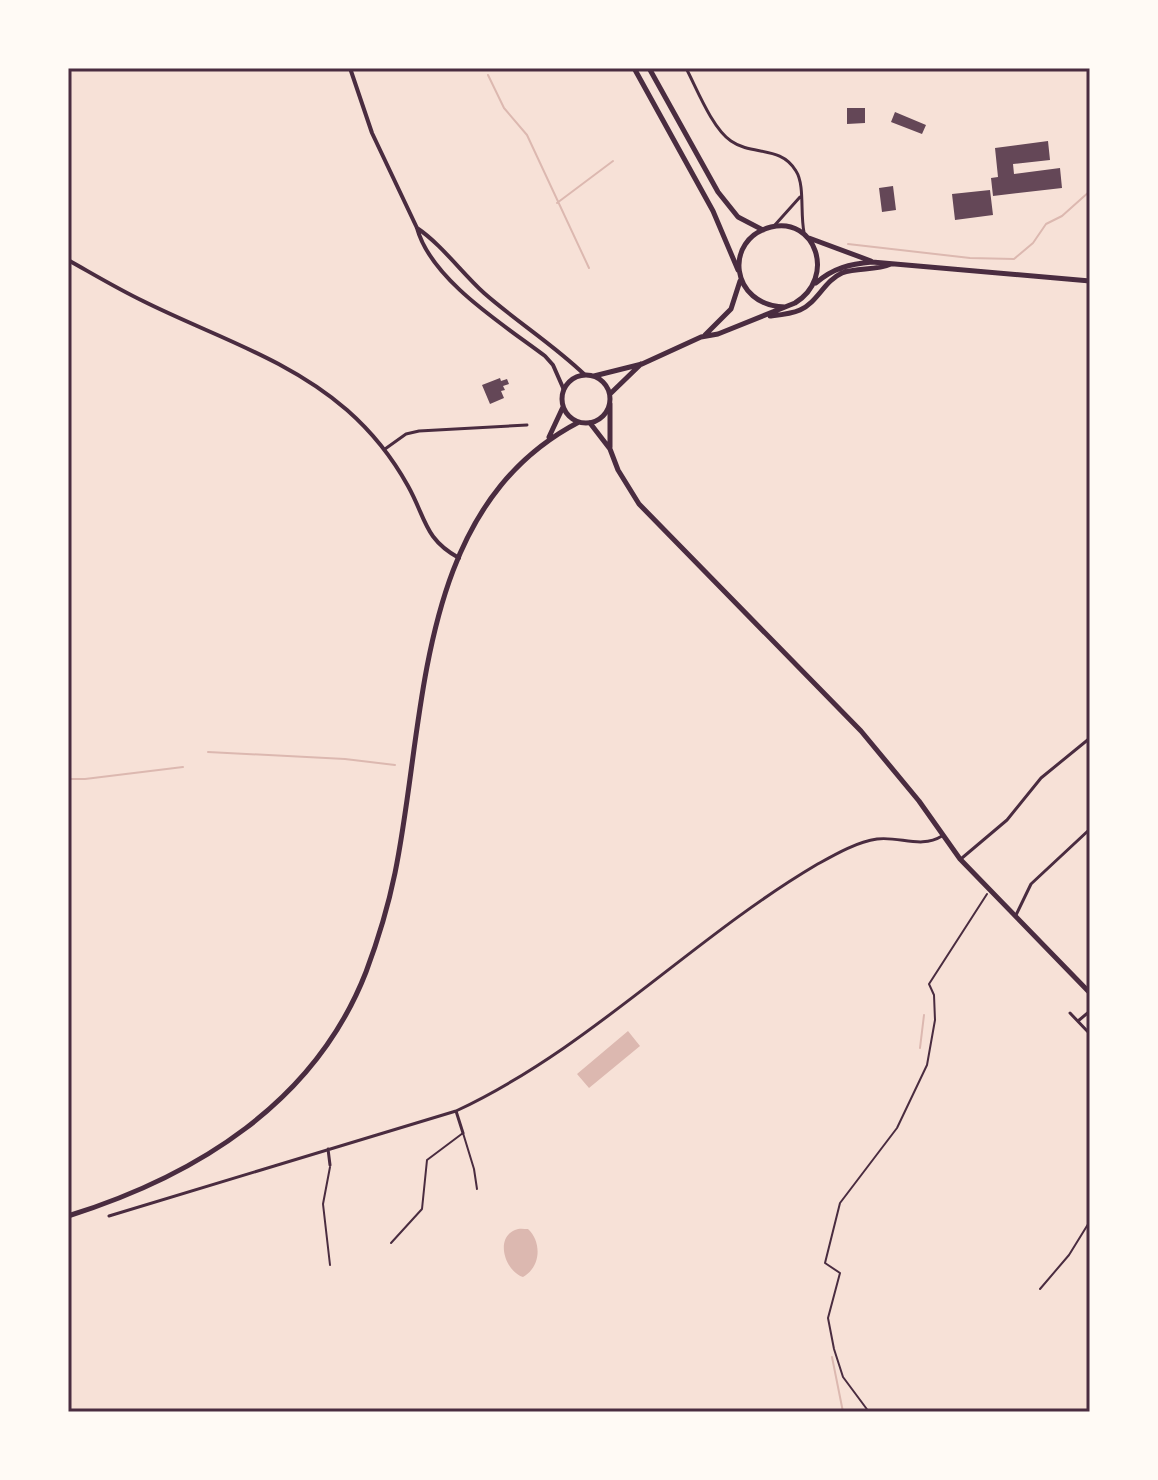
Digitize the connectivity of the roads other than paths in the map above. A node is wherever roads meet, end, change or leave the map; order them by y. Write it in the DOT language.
graph roads {
  1 [pos="350,68"];
  2 [pos="634,68"];
  3 [pos="649,68"];
  4 [pos="686,68"];
  5 [pos="800,197"];
  6 [pos="774,226"];
  7 [pos="417,228"];
  8 [pos="763,230"];
  9 [pos="806,236"];
  10 [pos="68,260"];
  11 [pos="872,262"];
  12 [pos="892,264"];
  13 [pos="739,271"];
  14 [pos="740,280"];
  15 [pos="1090,281"];
  16 [pos="816,284"];
  17 [pos="785,307"];
  18 [pos="763,317"];
  19 [pos="701,337"];
  20 [pos="642,364"];
  21 [pos="585,375"];
  22 [pos="594,376"];
  23 [pos="564,390"];
  24 [pos="610,394"];
  25 [pos="610,404"];
  26 [pos="563,407"];
  27 [pos="579,422"];
  28 [pos="590,423"];
  29 [pos="527,425"];
  30 [pos="549,438"];
  31 [pos="385,449"];
  32 [pos="610,449"];
  33 [pos="459,558"];
  34 [pos="1090,738"];
  35 [pos="1090,829"];
  36 [pos="942,836"];
  37 [pos="960,859"];
  38 [pos="1016,915"];
  39 [pos="1090,993"];
  40 [pos="1090,1011"];
  41 [pos="1070,1013"];
  42 [pos="1078,1021"];
  43 [pos="1090,1034"];
  44 [pos="456,1111"];
  45 [pos="463,1133"];
  46 [pos="328,1148"];
  47 [pos="330,1165"];
  48 [pos="477,1189"];
  49 [pos="68,1216"];
  50 [pos="109,1216"];
  51 [pos="391,1243"];
  52 [pos="330,1265"];
  1 -- 7 [label="main road"];
  2 -- 13 [label="main road"];
  3 -- 8 [label="main road"];
  4 -- 5 [label="street"];
  5 -- 6 [label="street"];
  5 -- 9 [label="street"];
  6 -- 8 [label="main road"];
  6 -- 9 [label="main road"];
  7 -- 21 [label="main road"];
  7 -- 23 [label="main road"];
  8 -- 13 [label="main road"];
  9 -- 11 [label="main road"];
  9 -- 16 [label="main road"];
  10 -- 31 [label="main road"];
  11 -- 12 [label="main road"];
  11 -- 16 [label="main road"];
  12 -- 15 [label="main road"];
  12 -- 18 [label="main road"];
  13 -- 14 [label="main road"];
  14 -- 17 [label="main road"];
  14 -- 19 [label="main road"];
  16 -- 17 [label="main road"];
  17 -- 18 [label="main road"];
  18 -- 19 [label="main road"];
  19 -- 20 [label="main road"];
  20 -- 22 [label="main road"];
  20 -- 24 [label="main road"];
  21 -- 22 [label="main road"];
  21 -- 23 [label="main road"];
  22 -- 24 [label="main road"];
  23 -- 26 [label="main road"];
  24 -- 25 [label="main road"];
  25 -- 28 [label="main road"];
  25 -- 32 [label="main road"];
  26 -- 27 [label="main road"];
  26 -- 30 [label="main road"];
  27 -- 28 [label="main road"];
  27 -- 30 [label="main road"];
  28 -- 32 [label="main road"];
  29 -- 31 [label="street"];
  30 -- 33 [label="main road"];
  31 -- 33 [label="main road"];
  32 -- 36 [label="main road"];
  33 -- 49 [label="main road"];
  34 -- 37 [label="street"];
  35 -- 38 [label="street"];
  36 -- 37 [label="main road"];
  36 -- 44 [label="street"];
  37 -- 38 [label="main road"];
  38 -- 39 [label="main road"];
  40 -- 42 [label="street"];
  41 -- 42 [label="street"];
  42 -- 43 [label="street"];
  44 -- 45 [label="street"];
  44 -- 46 [label="street"];
  45 -- 48 [label="lane"];
  45 -- 51 [label="lane"];
  46 -- 47 [label="street"];
  46 -- 50 [label="street"];
  47 -- 52 [label="lane"];
}
